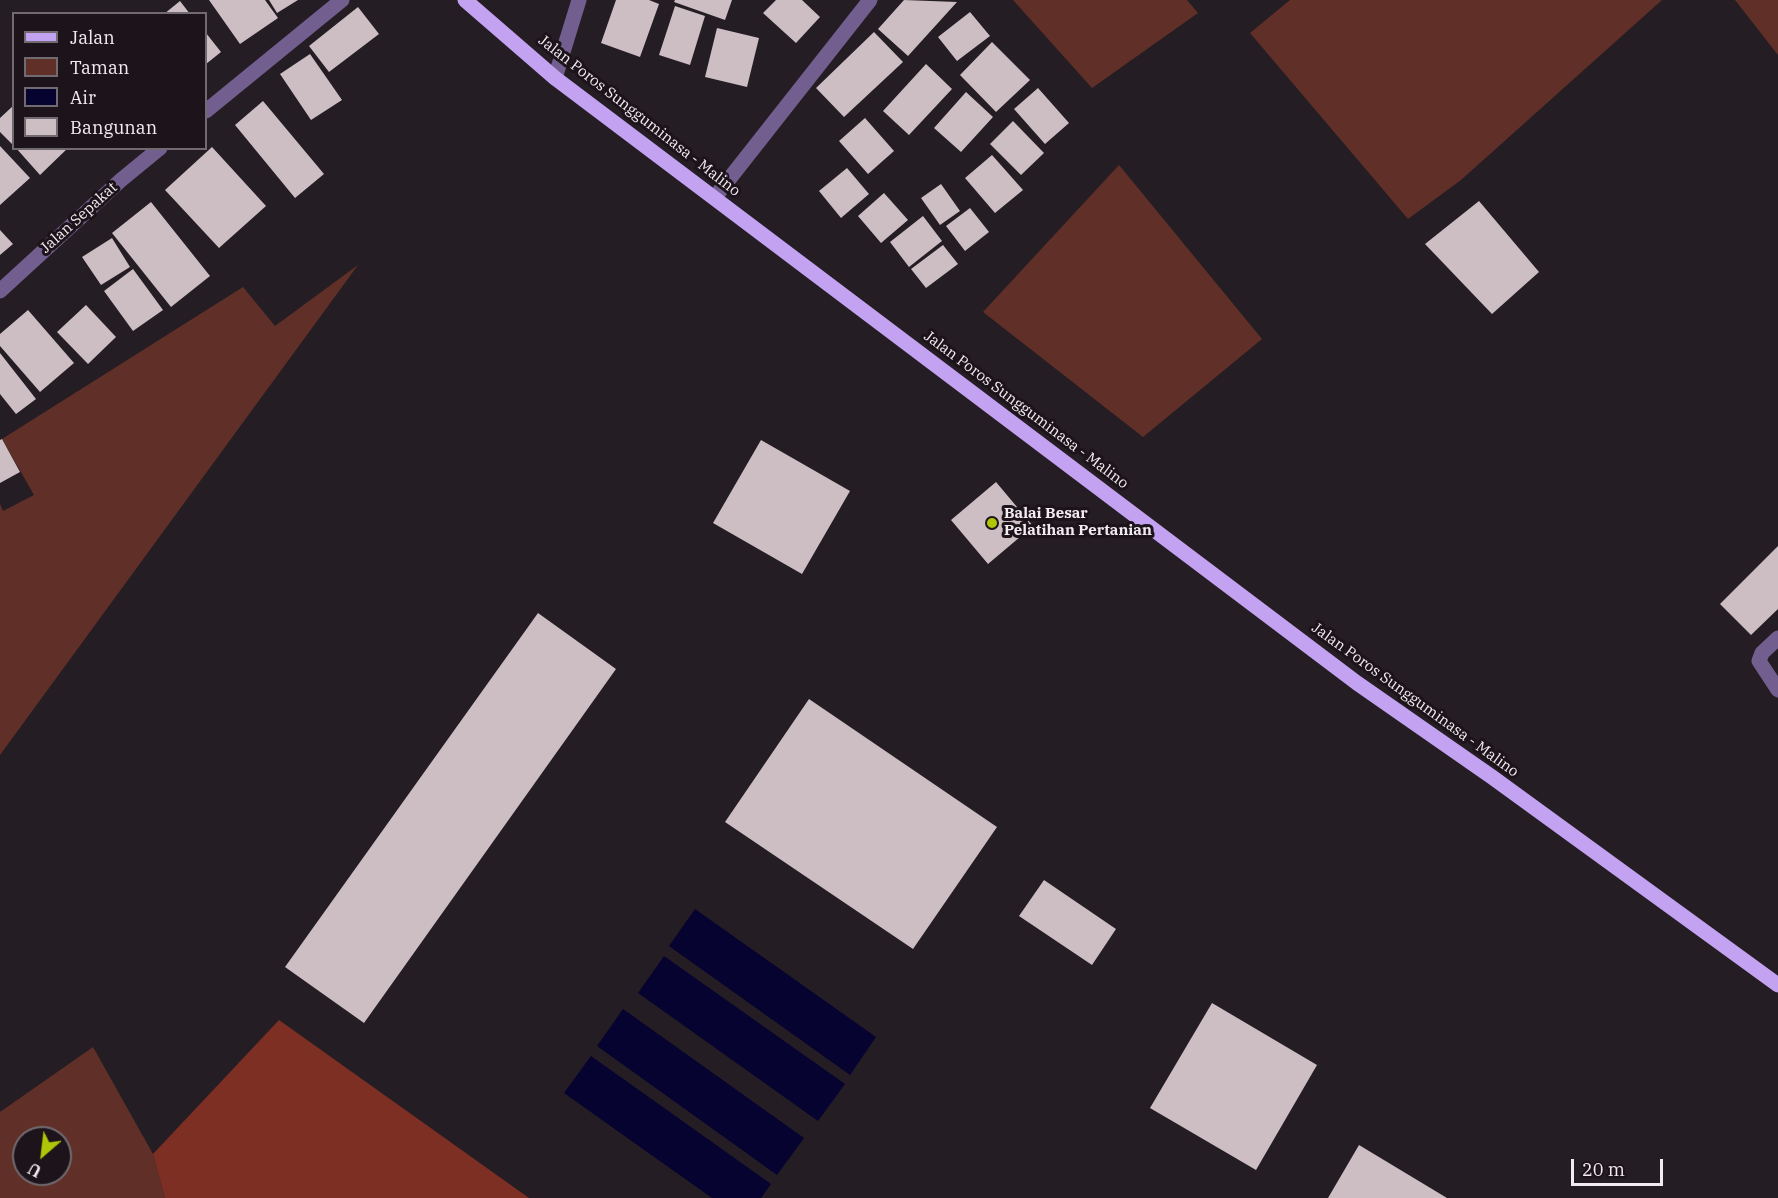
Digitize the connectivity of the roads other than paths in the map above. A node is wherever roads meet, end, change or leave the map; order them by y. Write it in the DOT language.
graph roads {
  1 [pos="342,0"];
  2 [pos="465,0"];
  3 [pos="579,0"];
  4 [pos="870,0"];
  5 [pos="555,78"];
  6 [pos="207,110"];
  7 [pos="158,150"];
  8 [pos="715,197"];
  9 [pos="0,291"];
  10 [pos="1778,638"];
  11 [pos="1778,690"];
  12 [pos="1778,985"];
  1 -- 6 [label="street"];
  2 -- 5 [label="main road, Jalan Poros Sungguminasa - Malino"];
  3 -- 5 [label="street"];
  4 -- 8 [label="street"];
  5 -- 8 [label="main road, Jalan Poros Sungguminasa - Malino"];
  7 -- 9 [label="street, Jalan Sepakat"];
  8 -- 12 [label="main road, Jalan Poros Sungguminasa - Malino"];
  10 -- 11 [label="street"];
}
